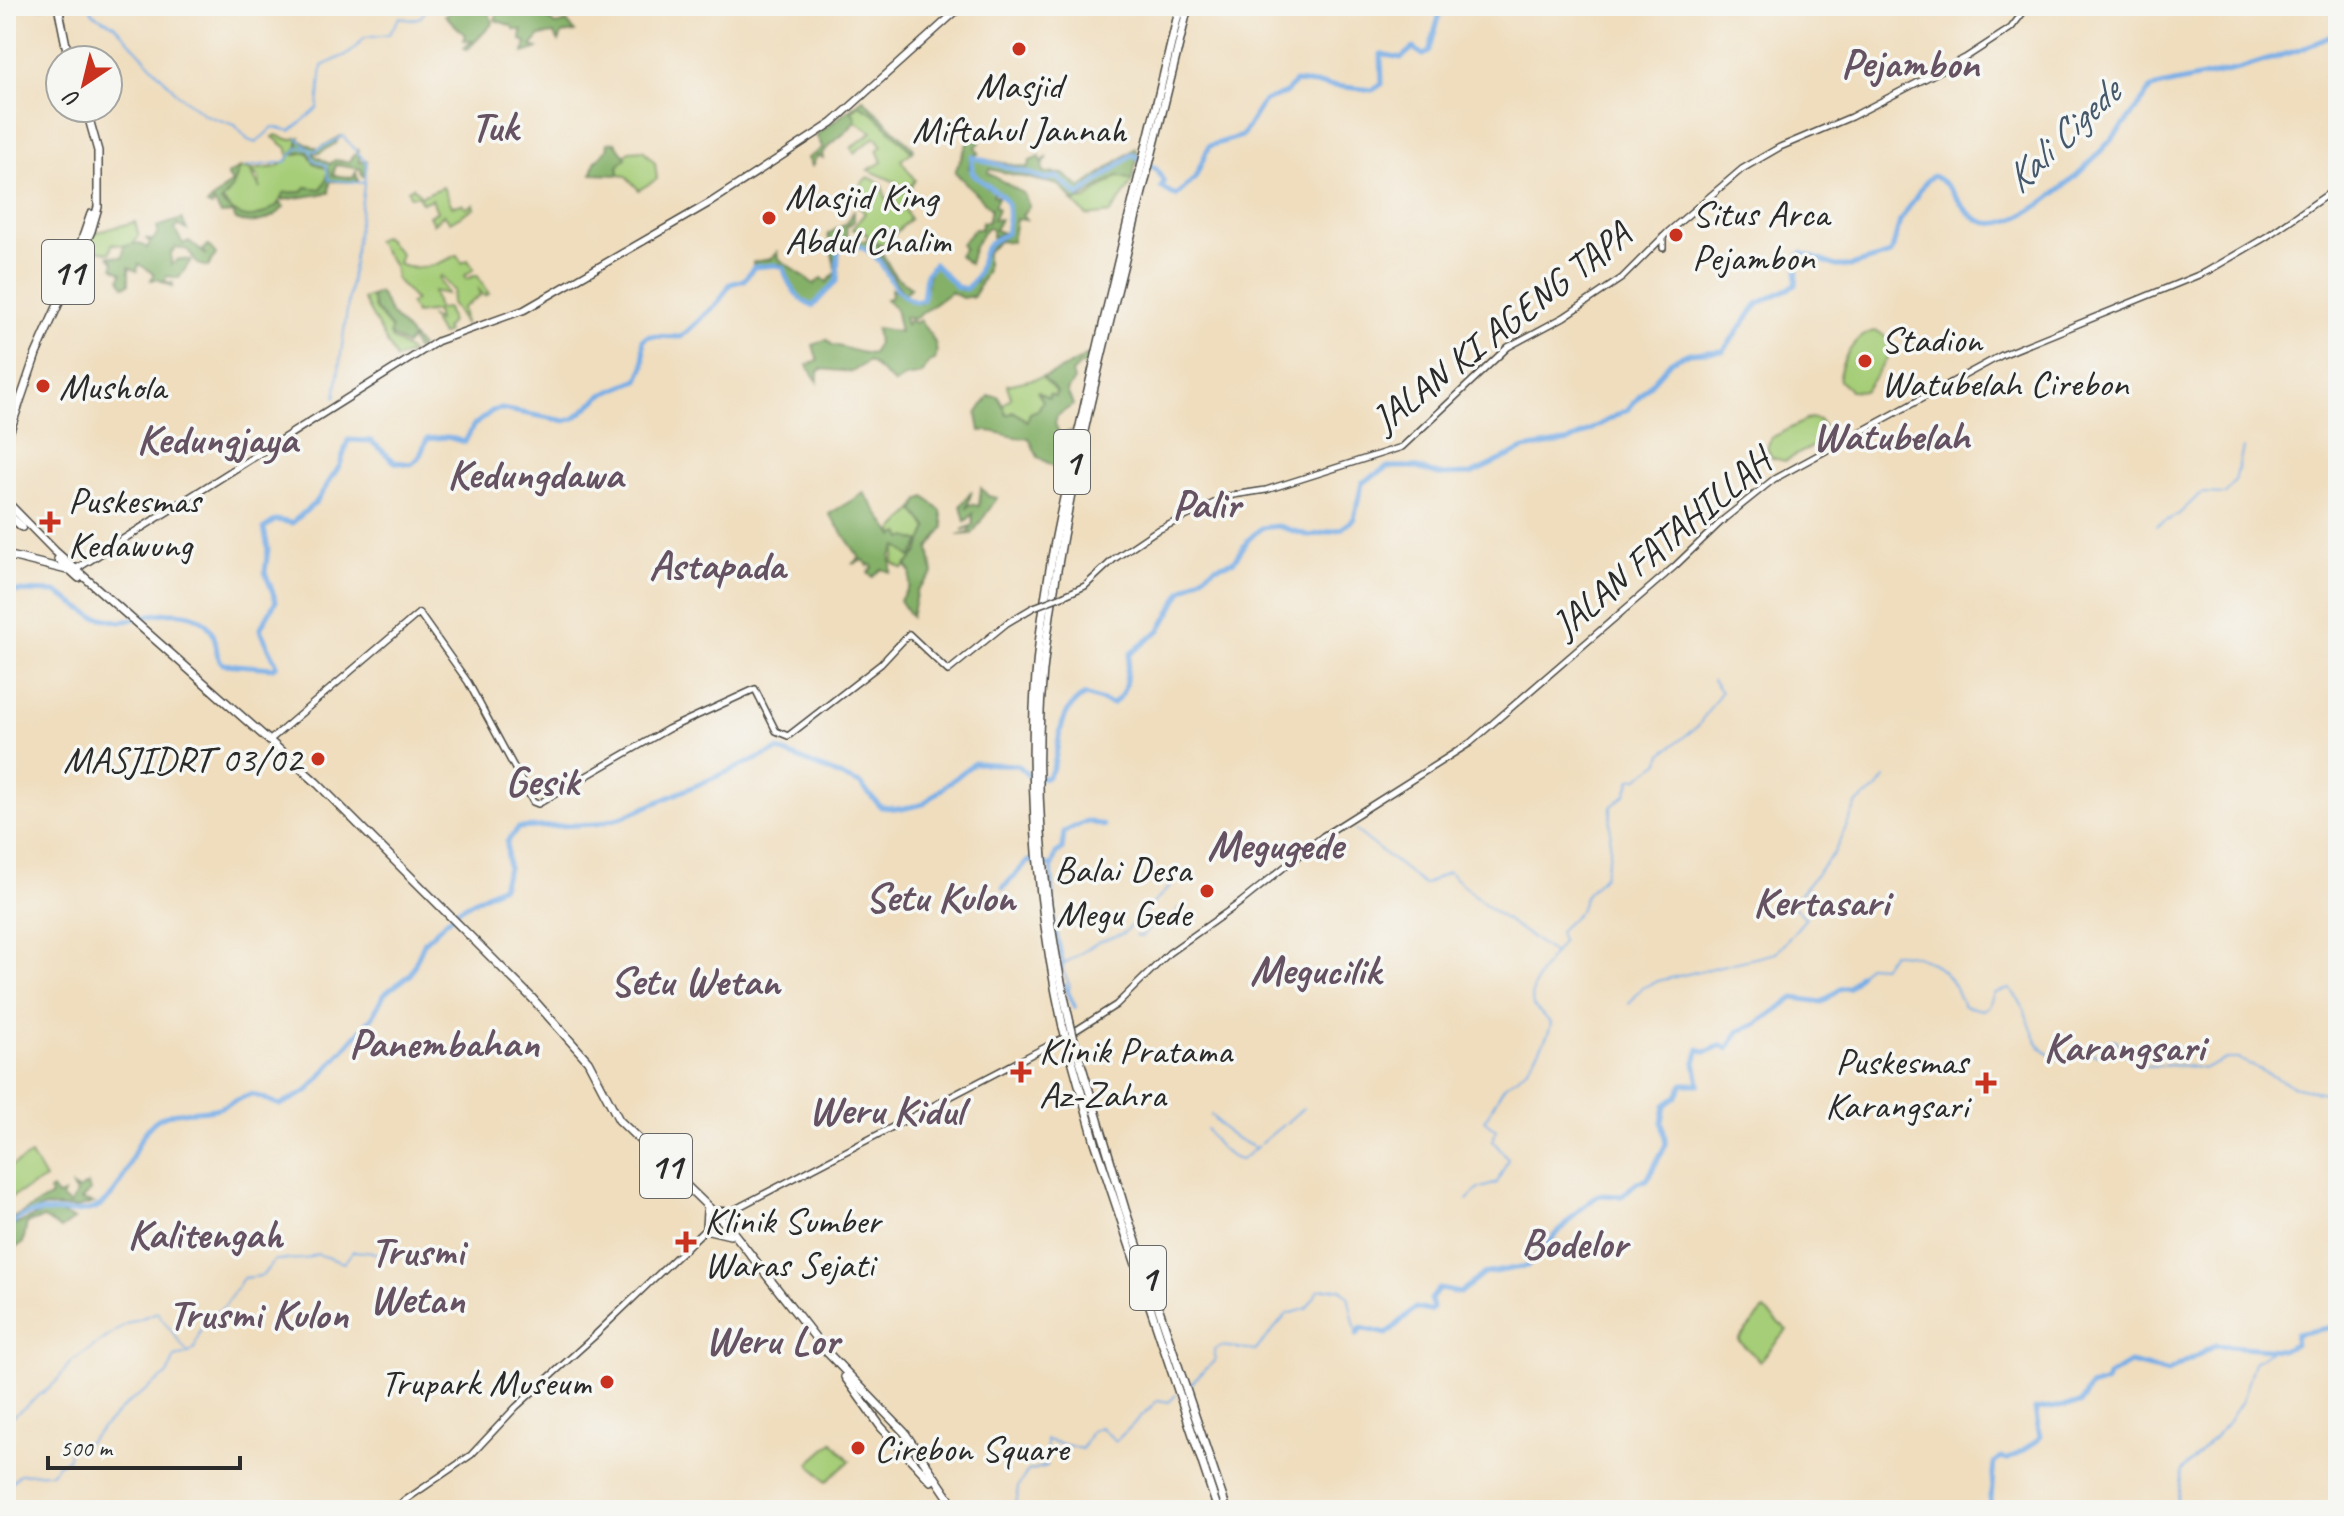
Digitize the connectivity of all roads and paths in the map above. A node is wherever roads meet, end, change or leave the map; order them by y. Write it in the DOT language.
graph roads {
  1 [pos="60,6"];
  2 [pos="962,6"];
  3 [pos="1180,6"];
  4 [pos="1188,6"];
  5 [pos="2028,6"];
  6 [pos="68,44"];
  7 [pos="89,124"];
  8 [pos="1147,163"];
  9 [pos="2338,187"];
  10 [pos="1663,236"];
  11 [pos="1648,250"];
  12 [pos="16,409"];
  13 [pos="6,431"];
  14 [pos="6,442"];
  15 [pos="6,501"];
  16 [pos="6,512"];
  17 [pos="6,555"];
  18 [pos="70,567"];
  19 [pos="227,705"];
  20 [pos="270,740"];
  21 [pos="318,786"];
  22 [pos="1075,1031"];
  23 [pos="1061,1039"];
  24 [pos="1072,1046"];
  25 [pos="709,1211"];
  26 [pos="732,1214"];
  27 [pos="719,1220"];
  28 [pos="707,1229"];
  29 [pos="730,1231"];
  30 [pos="892,1417"];
  31 [pos="881,1427"];
  32 [pos="905,1433"];
  33 [pos="893,1440"];
  34 [pos="391,1510"];
  35 [pos="955,1510"];
  36 [pos="1218,1510"];
  37 [pos="1227,1510"];
  1 -- 6 [label="highway"];
  2 -- 18 [label="main road"];
  3 -- 8 [label="highway, 1"];
  4 -- 8 [label="highway, 1"];
  5 -- 10 [label="street, JALAN KI AGENG TAPA"];
  7 -- 12 [label="highway, 11"];
  8 -- 24 [label="highway, 1, bridge"];
  9 -- 22 [label="street, JALAN FATAHILLAH"];
  10 -- 11 [label="street, JALAN KI AGENG TAPA"];
  10 -- 11 [label="street"];
  11 -- 20 [label="street, JALAN KI AGENG TAPA, bridge"];
  12 -- 13 [label="highway, 11"];
  12 -- 14 [label="highway, 11"];
  15 -- 18 [label="highway, 11"];
  16 -- 18 [label="highway, 11"];
  17 -- 18 [label="highway"];
  18 -- 19 [label="highway, 11"];
  19 -- 20 [label="highway, 11"];
  19 -- 21 [label="highway, 11"];
  20 -- 21 [label="highway, 11"];
  21 -- 25 [label="highway, 11"];
  23 -- 26 [label="street"];
  24 -- 36 [label="highway, 1"];
  24 -- 37 [label="highway, 1"];
  25 -- 26 [label="highway"];
  25 -- 27 [label="highway, 11"];
  25 -- 28 [label="highway"];
  26 -- 27 [label="street"];
  26 -- 29 [label="highway"];
  27 -- 28 [label="street"];
  27 -- 29 [label="highway, 11"];
  28 -- 29 [label="highway"];
  28 -- 34 [label="street"];
  29 -- 30 [label="highway, 11"];
  29 -- 31 [label="highway, 11"];
  30 -- 31 [label="highway"];
  30 -- 32 [label="highway, 11"];
  31 -- 33 [label="highway, 11"];
  32 -- 33 [label="highway"];
  32 -- 35 [label="highway, 11"];
  33 -- 35 [label="highway, 11"];
}
